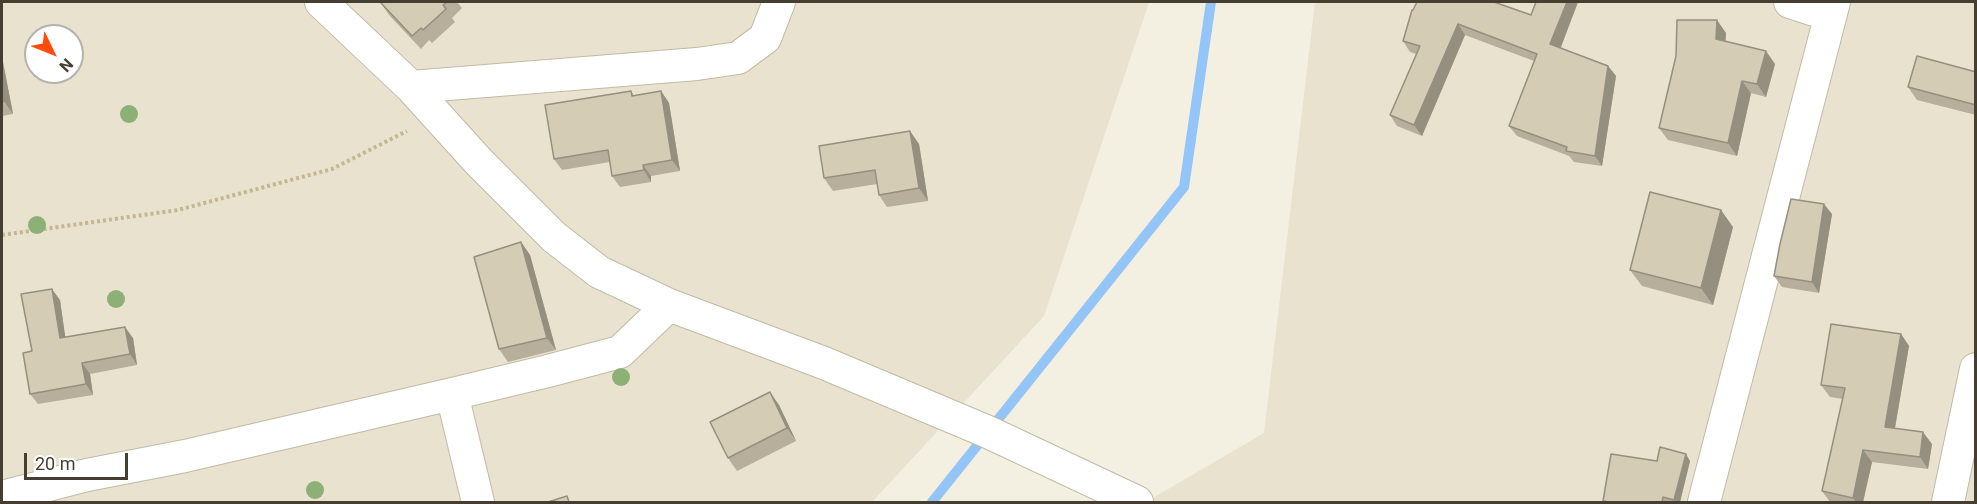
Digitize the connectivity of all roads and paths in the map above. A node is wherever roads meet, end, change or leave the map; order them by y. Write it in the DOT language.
graph roads {
  1 [pos="321,2"];
  2 [pos="779,2"];
  3 [pos="1794,2"];
  4 [pos="1832,8"];
  5 [pos="411,87"];
  6 [pos="437,115"];
  7 [pos="2,235"];
  8 [pos="669,305"];
  9 [pos="1976,369"];
  10 [pos="452,394"];
  11 [pos="2,497"];
  12 [pos="478,502"];
  13 [pos="1137,502"];
  14 [pos="1704,502"];
  15 [pos="1948,502"];
  1 -- 5 [label="street"];
  2 -- 5 [label="street"];
  3 -- 4 [label="street"];
  4 -- 14 [label="street"];
  5 -- 6 [label="street"];
  6 -- 7 [label="path"];
  6 -- 8 [label="street"];
  8 -- 10 [label="street"];
  8 -- 13 [label="street"];
  9 -- 15 [label="street"];
  10 -- 11 [label="street"];
  10 -- 12 [label="street"];
}
